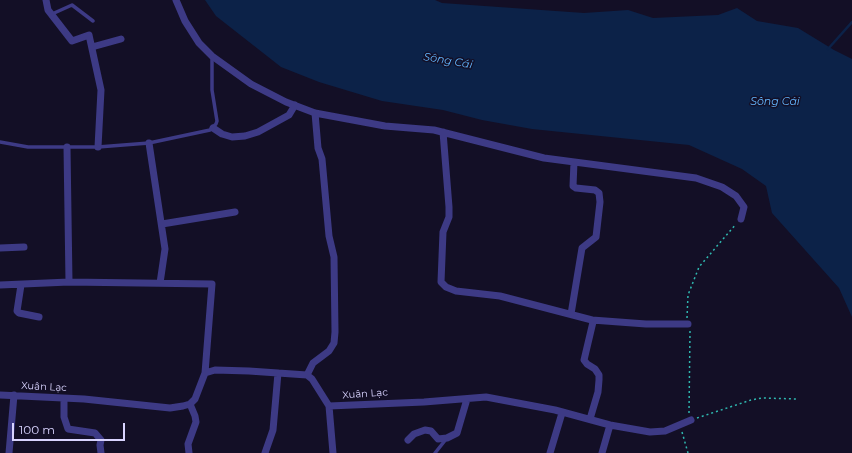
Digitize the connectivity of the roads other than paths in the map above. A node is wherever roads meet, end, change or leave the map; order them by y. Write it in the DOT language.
graph roads {
  1 [pos="46,0"];
  2 [pos="176,0"];
  3 [pos="52,14"];
  4 [pos="93,21"];
  5 [pos="122,39"];
  6 [pos="92,47"];
  7 [pos="212,56"];
  8 [pos="295,105"];
  9 [pos="314,113"];
  10 [pos="214,128"];
  11 [pos="443,132"];
  12 [pos="0,142"];
  13 [pos="149,143"];
  14 [pos="67,146"];
  15 [pos="98,147"];
  16 [pos="574,162"];
  17 [pos="235,212"];
  18 [pos="740,219"];
  19 [pos="162,224"];
  20 [pos="24,247"];
  21 [pos="0,248"];
  22 [pos="69,282"];
  23 [pos="160,283"];
  24 [pos="0,285"];
  25 [pos="21,285"];
  26 [pos="571,314"];
  27 [pos="39,317"];
  28 [pos="592,320"];
  29 [pos="688,324"];
  30 [pos="205,373"];
  31 [pos="278,373"];
  32 [pos="307,375"];
  33 [pos="0,395"];
  34 [pos="14,395"];
  35 [pos="64,399"];
  36 [pos="466,399"];
  37 [pos="190,404"];
  38 [pos="329,406"];
  39 [pos="562,413"];
  40 [pos="590,420"];
  41 [pos="691,420"];
  42 [pos="610,425"];
  43 [pos="447,438"];
  44 [pos="408,440"];
  45 [pos="9,453"];
  46 [pos="102,453"];
  47 [pos="189,453"];
  48 [pos="265,453"];
  49 [pos="333,453"];
  50 [pos="435,453"];
  51 [pos="550,453"];
  52 [pos="602,453"];
  1 -- 3 [label="street"];
  2 -- 7 [label="street"];
  3 -- 4 [label="lane"];
  3 -- 6 [label="street"];
  5 -- 6 [label="street"];
  6 -- 15 [label="street"];
  7 -- 8 [label="street"];
  7 -- 10 [label="lane"];
  8 -- 9 [label="street"];
  8 -- 10 [label="street"];
  9 -- 11 [label="street"];
  9 -- 32 [label="street"];
  10 -- 13 [label="lane"];
  11 -- 16 [label="street"];
  11 -- 26 [label="street"];
  12 -- 14 [label="lane"];
  13 -- 15 [label="lane"];
  13 -- 19 [label="street"];
  14 -- 15 [label="lane"];
  14 -- 22 [label="street"];
  16 -- 18 [label="street"];
  16 -- 26 [label="street"];
  17 -- 19 [label="street"];
  19 -- 23 [label="street"];
  20 -- 21 [label="street"];
  22 -- 23 [label="street"];
  22 -- 25 [label="street"];
  23 -- 30 [label="street"];
  24 -- 25 [label="street"];
  25 -- 27 [label="street"];
  26 -- 28 [label="street"];
  28 -- 29 [label="street"];
  28 -- 40 [label="street"];
  30 -- 31 [label="street"];
  30 -- 37 [label="street"];
  31 -- 32 [label="street"];
  31 -- 48 [label="street"];
  32 -- 38 [label="street, Xuân Lạc"];
  33 -- 34 [label="street, Xuân Lạc"];
  34 -- 35 [label="street, Xuân Lạc"];
  34 -- 45 [label="street"];
  35 -- 37 [label="street, Xuân Lạc"];
  35 -- 46 [label="street"];
  36 -- 38 [label="street, Xuân Lạc"];
  36 -- 39 [label="street, Xuân Lạc"];
  36 -- 43 [label="street"];
  37 -- 47 [label="street"];
  38 -- 49 [label="street"];
  39 -- 40 [label="street, Xuân Lạc"];
  39 -- 51 [label="street"];
  40 -- 42 [label="street, Xuân Lạc"];
  41 -- 42 [label="street, Xuân Lạc"];
  42 -- 52 [label="street"];
  43 -- 44 [label="street"];
  43 -- 50 [label="lane"];
}
